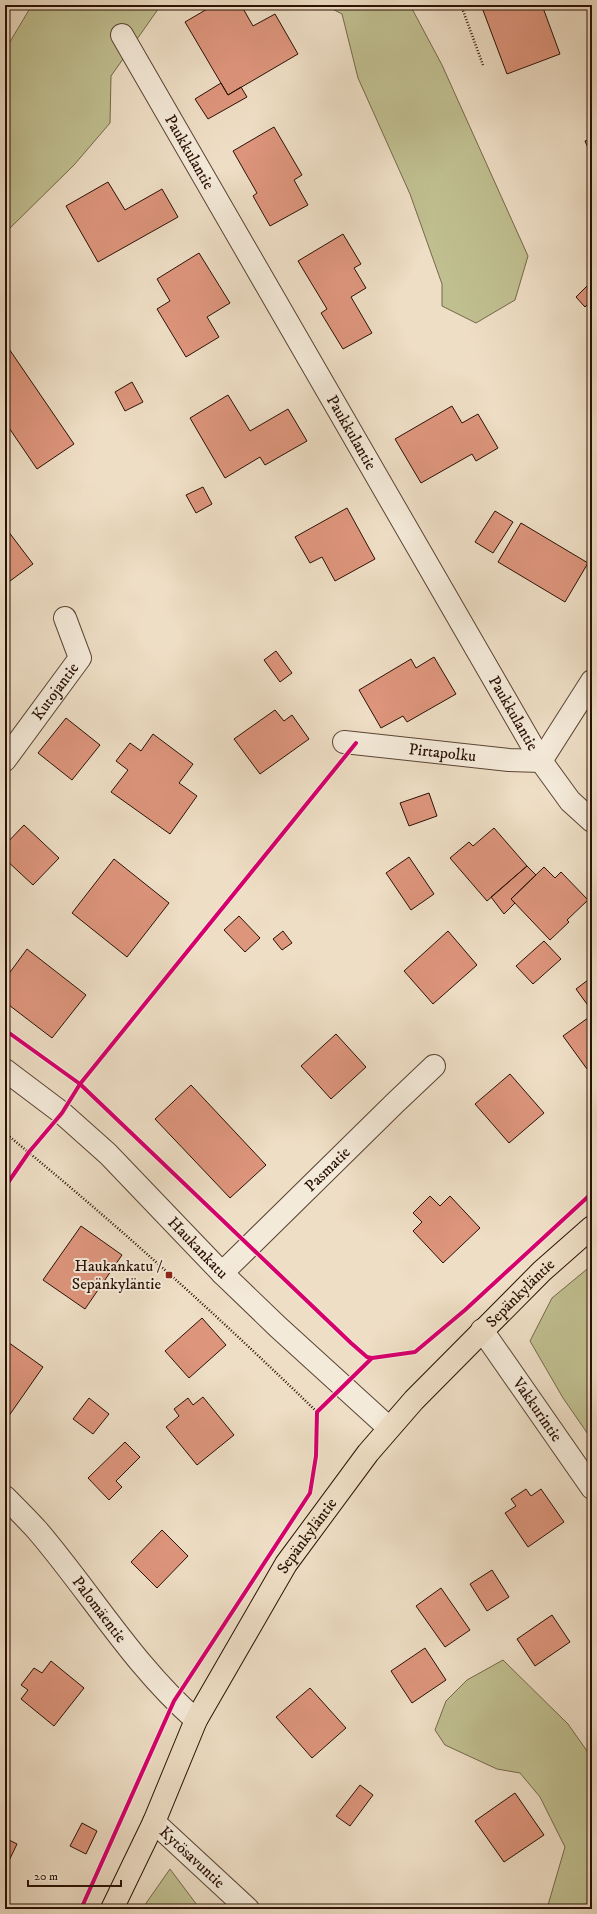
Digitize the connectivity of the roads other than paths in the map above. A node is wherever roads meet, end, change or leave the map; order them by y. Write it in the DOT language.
graph roads {
  1 [pos="122,35"];
  2 [pos="65,618"];
  3 [pos="592,681"];
  4 [pos="344,742"];
  5 [pos="5,760"];
  6 [pos="541,761"];
  7 [pos="592,821"];
  8 [pos="434,1066"];
  9 [pos="5,1070"];
  10 [pos="592,1227"];
  11 [pos="222,1273"];
  12 [pos="482,1330"];
  13 [pos="389,1428"];
  14 [pos="592,1488"];
  15 [pos="5,1497"];
  16 [pos="196,1720"];
  17 [pos="154,1822"];
  18 [pos="112,1909"];
  19 [pos="248,1909"];
  1 -- 6 [label="street, Paukkulantie"];
  2 -- 5 [label="street, Kutojantie"];
  3 -- 6 [label="street"];
  4 -- 6 [label="street, Pirtapolku"];
  6 -- 7 [label="street, Paukkulantie"];
  8 -- 11 [label="street, Pasmatie"];
  9 -- 11 [label="street, Haukankatu"];
  10 -- 12 [label="main road, Sepänkyläntie"];
  11 -- 13 [label="street, Haukankatu"];
  12 -- 13 [label="main road, Sepänkyläntie"];
  12 -- 14 [label="street, Vakkurintie"];
  13 -- 16 [label="main road, Sepänkyläntie"];
  15 -- 16 [label="street, Palomäentie"];
  16 -- 17 [label="main road, Sepänkyläntie"];
  17 -- 18 [label="main road, Sepänkyläntie"];
  17 -- 19 [label="street, Kytösavuntie"];
}
